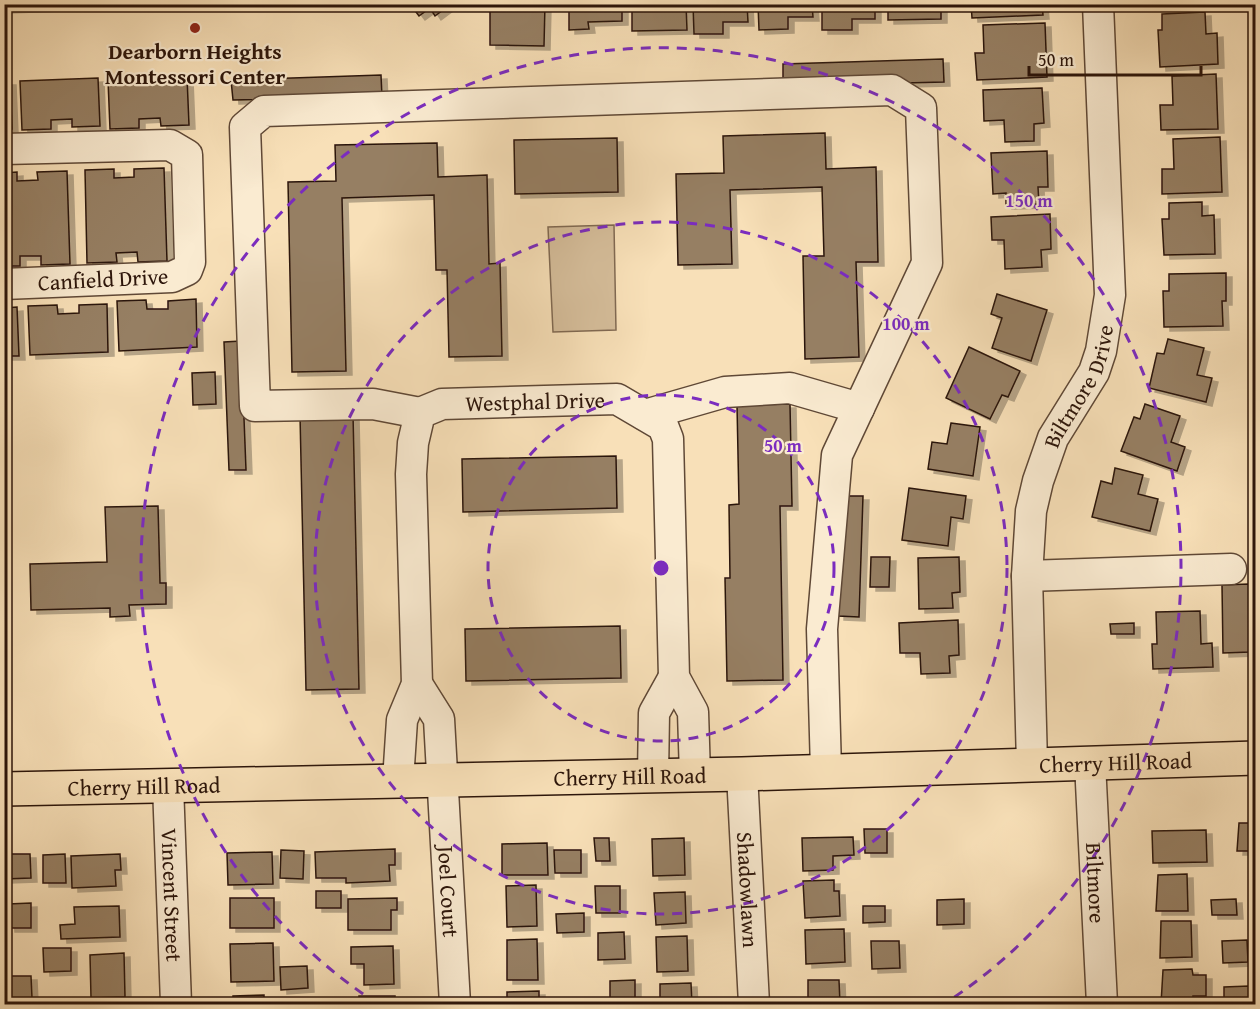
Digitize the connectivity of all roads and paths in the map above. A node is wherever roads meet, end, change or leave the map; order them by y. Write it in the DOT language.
graph roads {
  1 [pos="1098,4"];
  2 [pos="4,149"];
  3 [pos="4,284"];
  4 [pos="859,408"];
  5 [pos="420,413"];
  6 [pos="645,415"];
  7 [pos="1231,569"];
  8 [pos="1027,576"];
  9 [pos="674,677"];
  10 [pos="417,684"];
  11 [pos="1256,758"];
  12 [pos="1090,763"];
  13 [pos="1032,765"];
  14 [pos="826,770"];
  15 [pos="742,774"];
  16 [pos="695,775"];
  17 [pos="653,776"];
  18 [pos="398,781"];
  19 [pos="443,781"];
  20 [pos="168,785"];
  21 [pos="4,789"];
  22 [pos="176,1005"];
  23 [pos="455,1005"];
  24 [pos="754,1005"];
  25 [pos="1102,1005"];
  1 -- 8 [label="street, Biltmore Drive"];
  2 -- 3 [label="street, Canfield Drive"];
  4 -- 5 [label="street"];
  4 -- 6 [label="street"];
  4 -- 14 [label="street"];
  5 -- 6 [label="street, Westphal Drive"];
  5 -- 10 [label="street"];
  6 -- 9 [label="street, Westphal Drive"];
  7 -- 8 [label="street"];
  8 -- 13 [label="street, Biltmore Drive"];
  9 -- 16 [label="street, Westphal Drive"];
  9 -- 17 [label="street"];
  10 -- 18 [label="street"];
  10 -- 19 [label="street"];
  11 -- 12 [label="main road, Cherry Hill Road"];
  12 -- 13 [label="main road, Cherry Hill Road"];
  12 -- 25 [label="street, Biltmore"];
  13 -- 14 [label="main road, Cherry Hill Road"];
  14 -- 15 [label="main road, Cherry Hill Road"];
  15 -- 16 [label="main road, Cherry Hill Road"];
  15 -- 24 [label="street, Shadowlawn"];
  16 -- 17 [label="main road, Cherry Hill Road"];
  17 -- 19 [label="main road, Cherry Hill Road"];
  18 -- 19 [label="main road, Cherry Hill Road"];
  18 -- 20 [label="main road, Cherry Hill Road"];
  19 -- 23 [label="street, Joel Court"];
  20 -- 21 [label="main road, Cherry Hill Road"];
  20 -- 22 [label="street, Vincent Street"];
}
